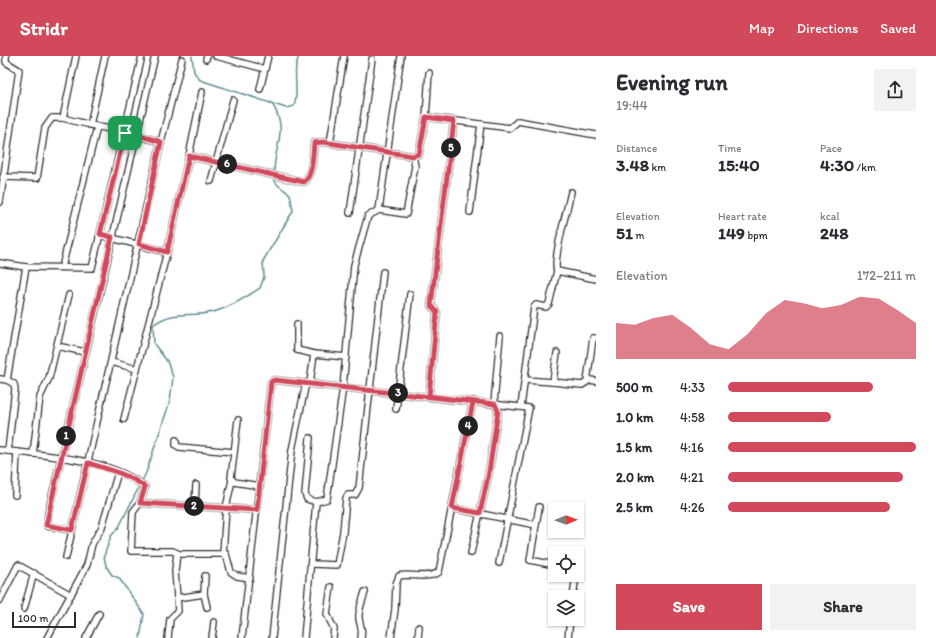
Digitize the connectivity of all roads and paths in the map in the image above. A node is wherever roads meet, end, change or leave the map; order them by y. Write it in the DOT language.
graph roads {
  1 [pos="6,56"];
  2 [pos="76,56"];
  3 [pos="105,56"];
  4 [pos="142,56"];
  5 [pos="155,56"];
  6 [pos="216,56"];
  7 [pos="268,56"];
  8 [pos="344,56"];
  9 [pos="401,56"];
  10 [pos="182,58"];
  11 [pos="372,59"];
  12 [pos="265,69"];
  13 [pos="429,72"];
  14 [pos="260,89"];
  15 [pos="202,92"];
  16 [pos="233,100"];
  17 [pos="426,117"];
  18 [pos="63,118"];
  19 [pos="454,121"];
  20 [pos="481,124"];
  21 [pos="90,125"];
  22 [pos="97,127"];
  23 [pos="125,133"];
  24 [pos="135,134"];
  25 [pos="596,135"];
  26 [pos="161,142"];
  27 [pos="330,143"];
  28 [pos="359,148"];
  29 [pos="387,152"];
  30 [pos="189,156"];
  31 [pos="413,156"];
  32 [pos="217,162"];
  33 [pos="3,177"];
  34 [pos="211,181"];
  35 [pos="571,192"];
  36 [pos="0,202"];
  37 [pos="379,210"];
  38 [pos="470,212"];
  39 [pos="350,213"];
  40 [pos="100,234"];
  41 [pos="112,237"];
  42 [pos="139,244"];
  43 [pos="167,252"];
  44 [pos="0,263"];
  45 [pos="26,267"];
  46 [pos="62,267"];
  47 [pos="557,270"];
  48 [pos="383,272"];
  49 [pos="596,279"];
  50 [pos="410,294"];
  51 [pos="69,295"];
  52 [pos="297,324"];
  53 [pos="500,336"];
  54 [pos="596,338"];
  55 [pos="57,346"];
  56 [pos="85,352"];
  57 [pos="557,353"];
  58 [pos="314,354"];
  59 [pos="346,357"];
  60 [pos="111,362"];
  61 [pos="137,369"];
  62 [pos="0,379"];
  63 [pos="7,380"];
  64 [pos="525,380"];
  65 [pos="587,381"];
  66 [pos="596,381"];
  67 [pos="554,382"];
  68 [pos="308,383"];
  69 [pos="343,387"];
  70 [pos="369,390"];
  71 [pos="398,393"];
  72 [pos="429,396"];
  73 [pos="473,402"];
  74 [pos="495,404"];
  75 [pos="521,407"];
  76 [pos="396,409"];
  77 [pos="124,419"];
  78 [pos="238,420"];
  79 [pos="310,438"];
  80 [pos="176,440"];
  81 [pos="0,450"];
  82 [pos="8,451"];
  83 [pos="17,452"];
  84 [pos="234,452"];
  85 [pos="33,454"];
  86 [pos="60,458"];
  87 [pos="88,463"];
  88 [pos="118,472"];
  89 [pos="232,480"];
  90 [pos="196,485"];
  91 [pos="260,486"];
  92 [pos="15,495"];
  93 [pos="316,502"];
  94 [pos="140,503"];
  95 [pos="195,506"];
  96 [pos="539,507"];
  97 [pos="226,508"];
  98 [pos="452,508"];
  99 [pos="257,510"];
  100 [pos="480,513"];
  101 [pos="508,519"];
  102 [pos="536,525"];
  103 [pos="72,530"];
  104 [pos="177,553"];
  105 [pos="471,553"];
  106 [pos="223,554"];
  107 [pos="66,556"];
  108 [pos="499,563"];
  109 [pos="312,564"];
  110 [pos="548,564"];
  111 [pos="34,573"];
  112 [pos="205,576"];
  113 [pos="250,578"];
  114 [pos="331,587"];
  115 [pos="365,592"];
  116 [pos="204,594"];
  117 [pos="71,595"];
  118 [pos="177,598"];
  119 [pos="0,600"];
  120 [pos="207,607"];
  121 [pos="24,609"];
  122 [pos="99,614"];
  123 [pos="214,622"];
  124 [pos="569,626"];
  125 [pos="419,627"];
  126 [pos="46,638"];
  127 [pos="86,638"];
  128 [pos="168,638"];
  129 [pos="212,638"];
  130 [pos="242,638"];
  131 [pos="272,638"];
  132 [pos="304,638"];
  133 [pos="333,638"];
  134 [pos="361,638"];
  135 [pos="391,638"];
  136 [pos="418,638"];
  137 [pos="568,638"];
  1 -- 33 [label="street"];
  2 -- 18 [label="street"];
  3 -- 21 [label="street"];
  4 -- 23 [label="street"];
  5 -- 24 [label="street"];
  6 -- 12 [label="street"];
  7 -- 12 [label="street"];
  8 -- 27 [label="street"];
  9 -- 29 [label="street"];
  10 -- 26 [label="street"];
  11 -- 28 [label="street"];
  12 -- 14 [label="street"];
  13 -- 17 [label="street"];
  15 -- 30 [label="street"];
  16 -- 32 [label="street"];
  17 -- 19 [label="street"];
  17 -- 31 [label="street"];
  18 -- 21 [label="street"];
  18 -- 33 [label="street"];
  19 -- 20 [label="street"];
  19 -- 72 [label="street"];
  20 -- 25 [label="street"];
  20 -- 38 [label="street"];
  21 -- 22 [label="street"];
  22 -- 23 [label="street"];
  22 -- 46 [label="street"];
  23 -- 24 [label="street"];
  23 -- 40 [label="street"];
  24 -- 26 [label="street"];
  24 -- 41 [label="street"];
  26 -- 42 [label="street"];
  27 -- 28 [label="street"];
  27 -- 32 [label="street"];
  28 -- 29 [label="street"];
  28 -- 39 [label="street"];
  29 -- 31 [label="street"];
  29 -- 37 [label="street"];
  30 -- 32 [label="street"];
  30 -- 43 [label="street"];
  31 -- 37 [label="street"];
  32 -- 34 [label="street"];
  33 -- 36 [label="street"];
  35 -- 47 [label="street"];
  37 -- 59 [label="street"];
  40 -- 41 [label="street"];
  40 -- 46 [label="street"];
  41 -- 42 [label="street"];
  41 -- 56 [label="street"];
  42 -- 43 [label="street"];
  42 -- 60 [label="street"];
  43 -- 61 [label="street"];
  44 -- 45 [label="street"];
  45 -- 46 [label="street"];
  45 -- 63 [label="street"];
  47 -- 49 [label="street"];
  47 -- 64 [label="street"];
  48 -- 70 [label="street"];
  50 -- 71 [label="street"];
  51 -- 55 [label="street"];
  52 -- 58 [label="street"];
  53 -- 74 [label="street"];
  54 -- 65 [label="street"];
  55 -- 56 [label="street"];
  55 -- 85 [label="street"];
  56 -- 86 [label="street"];
  57 -- 67 [label="street"];
  58 -- 59 [label="street"];
  58 -- 68 [label="street"];
  59 -- 69 [label="street"];
  60 -- 61 [label="street"];
  60 -- 87 [label="street"];
  61 -- 77 [label="street"];
  62 -- 63 [label="street"];
  63 -- 82 [label="street"];
  64 -- 67 [label="street"];
  64 -- 75 [label="street"];
  65 -- 66 [label="street"];
  65 -- 67 [label="street"];
  68 -- 69 [label="street"];
  68 -- 91 [label="street"];
  68 -- 131 [label="street"];
  69 -- 70 [label="street"];
  69 -- 93 [label="street"];
  70 -- 71 [label="street"];
  70 -- 109 [label="street"];
  71 -- 72 [label="street"];
  71 -- 76 [label="street"];
  72 -- 73 [label="street"];
  73 -- 74 [label="street"];
  73 -- 98 [label="street"];
  74 -- 75 [label="street"];
  74 -- 100 [label="street"];
  75 -- 101 [label="street"];
  78 -- 84 [label="street"];
  79 -- 93 [label="street"];
  80 -- 84 [label="street"];
  81 -- 82 [label="street"];
  82 -- 83 [label="street"];
  83 -- 85 [label="street"];
  83 -- 92 [label="street"];
  84 -- 89 [label="street"];
  85 -- 86 [label="street"];
  86 -- 87 [label="street"];
  86 -- 103 [label="street"];
  87 -- 88 [label="street"];
  87 -- 103 [label="street"];
  88 -- 94 [label="street"];
  88 -- 117 [label="street"];
  89 -- 91 [label="street"];
  89 -- 97 [label="street"];
  90 -- 95 [label="street"];
  91 -- 99 [label="street"];
  93 -- 109 [label="street"];
  94 -- 95 [label="street"];
  94 -- 104 [label="street"];
  95 -- 97 [label="street"];
  96 -- 102 [label="street"];
  97 -- 99 [label="street"];
  97 -- 106 [label="street"];
  98 -- 100 [label="street"];
  98 -- 135 [label="street"];
  99 -- 113 [label="street"];
  100 -- 101 [label="street"];
  100 -- 105 [label="street"];
  101 -- 102 [label="street"];
  101 -- 108 [label="street"];
  102 -- 110 [label="street"];
  103 -- 107 [label="street"];
  104 -- 106 [label="street"];
  104 -- 118 [label="street"];
  106 -- 113 [label="street"];
  109 -- 132 [label="street"];
  111 -- 117 [label="street"];
  111 -- 119 [label="street"];
  111 -- 121 [label="street"];
  112 -- 116 [label="street"];
  113 -- 130 [label="street"];
  114 -- 133 [label="street"];
  115 -- 134 [label="street"];
  116 -- 118 [label="street"];
  116 -- 120 [label="street"];
  117 -- 126 [label="street"];
  118 -- 128 [label="street"];
  122 -- 127 [label="street"];
  123 -- 129 [label="street"];
  124 -- 137 [label="street"];
  125 -- 136 [label="street"];
}
